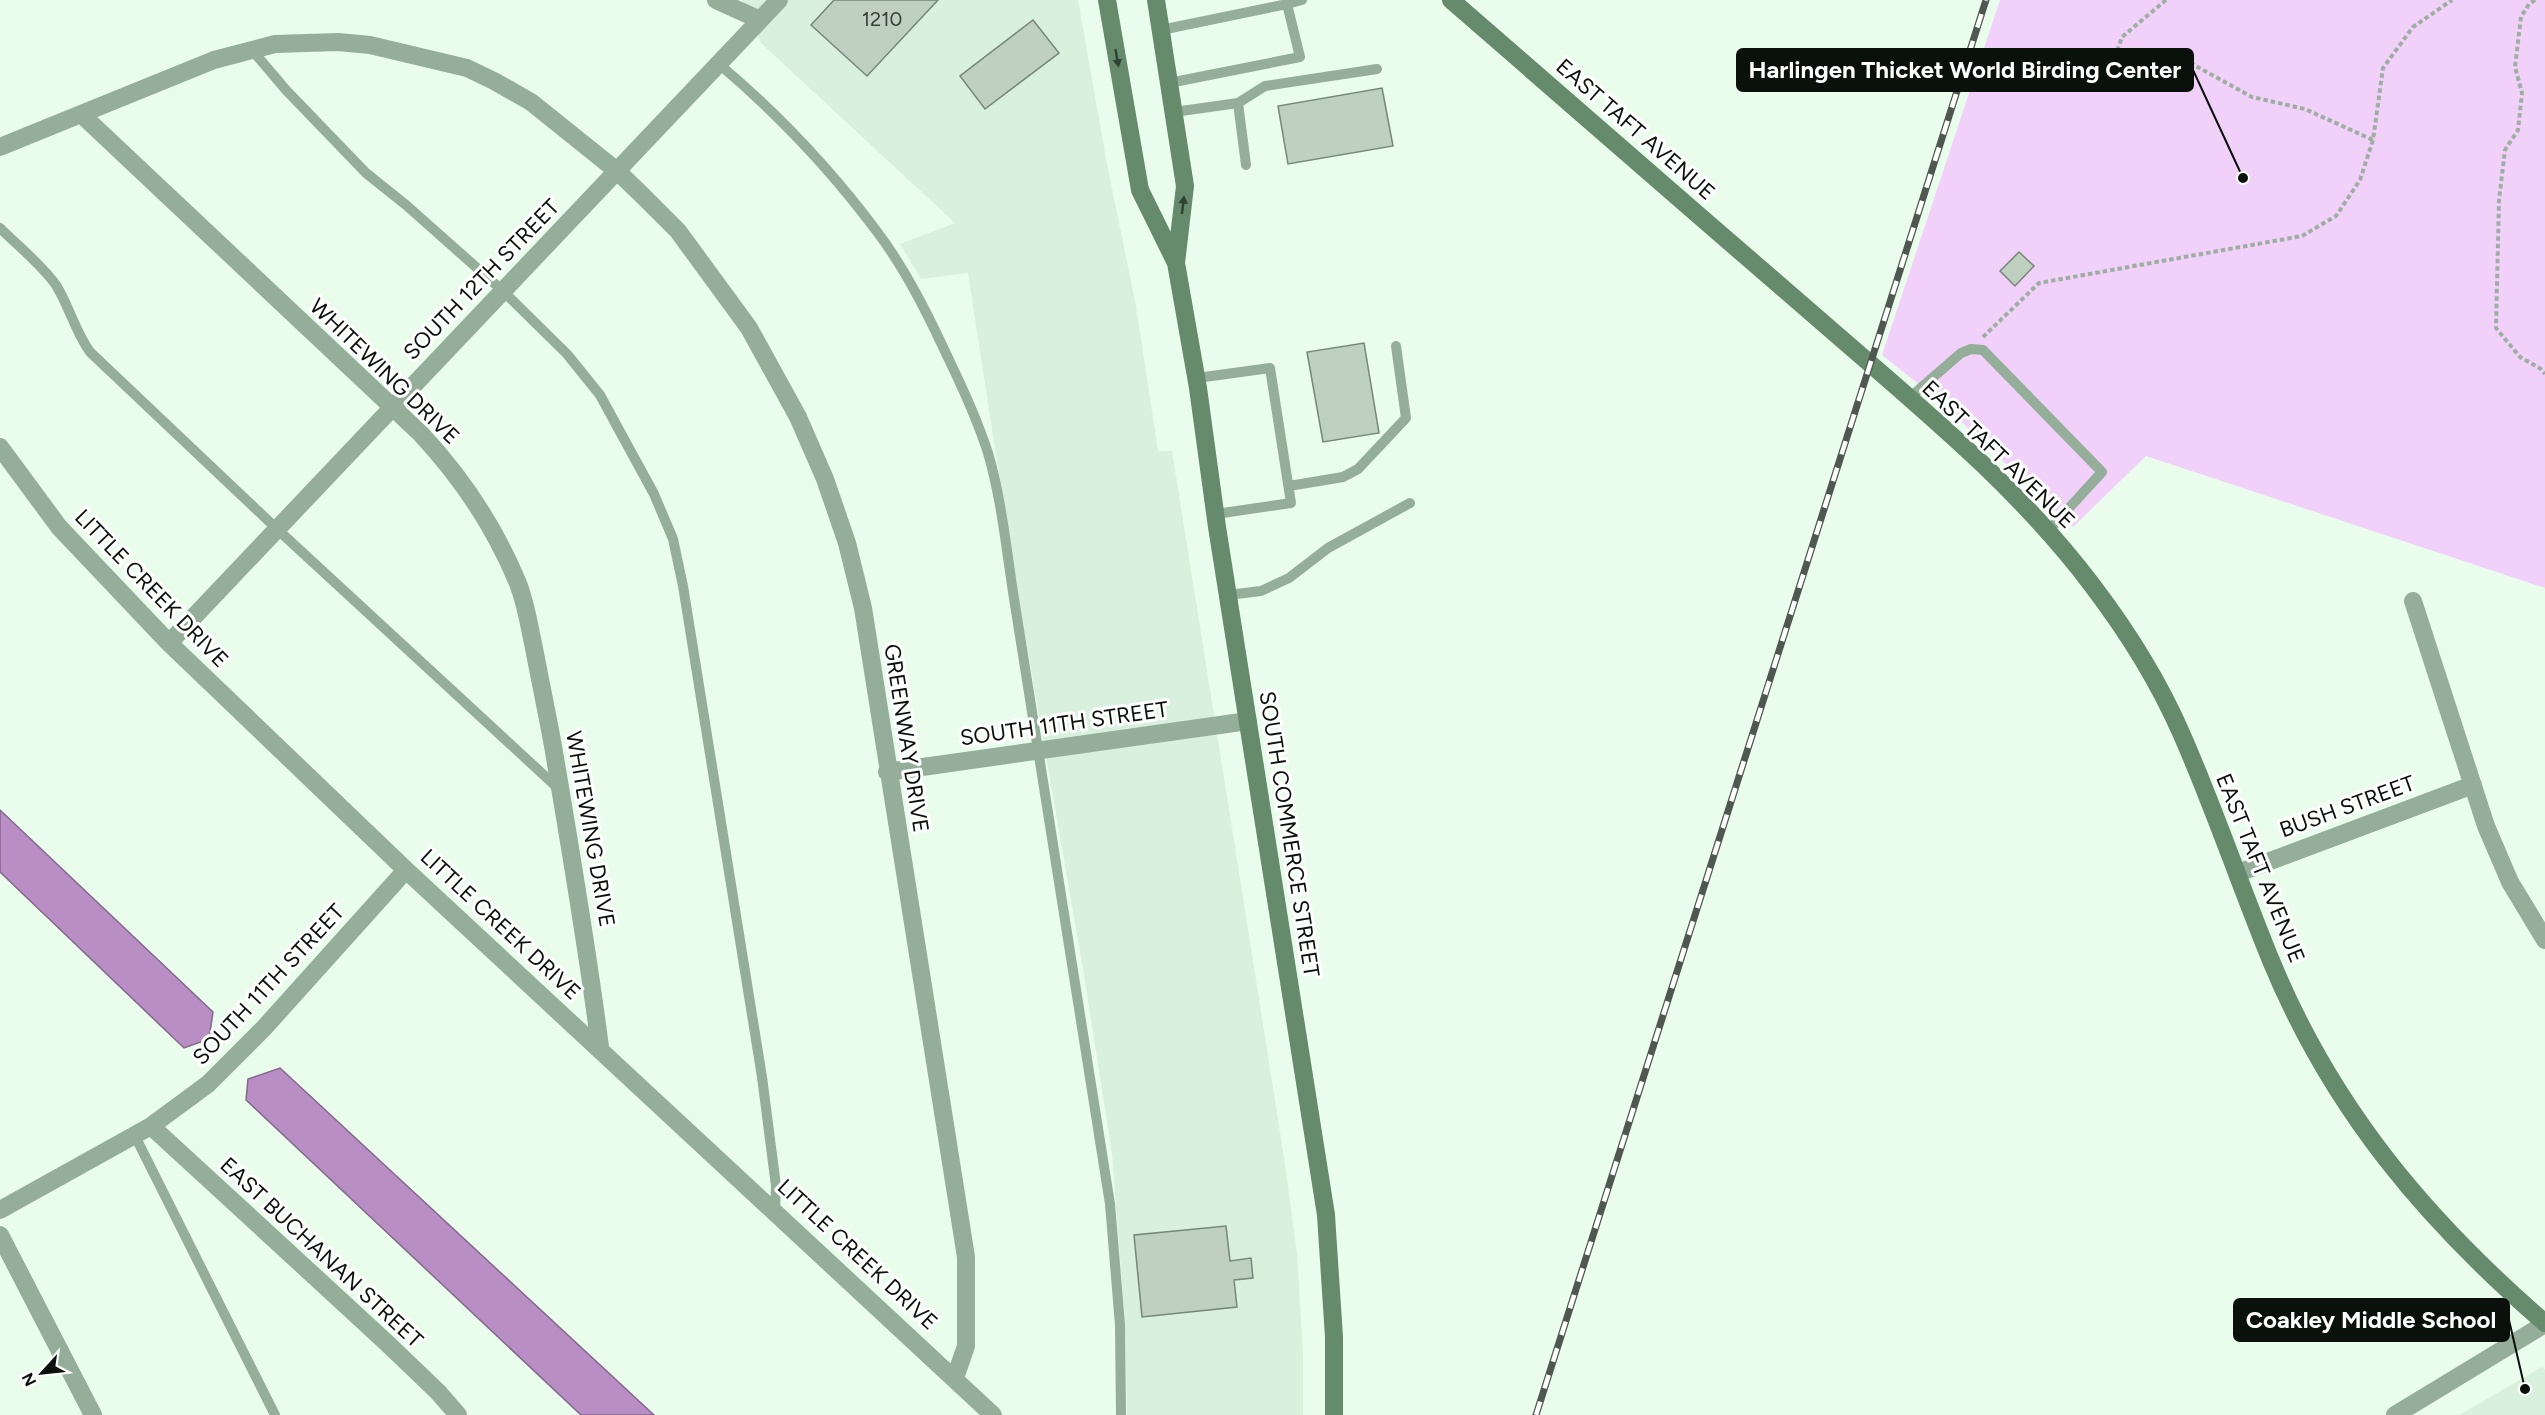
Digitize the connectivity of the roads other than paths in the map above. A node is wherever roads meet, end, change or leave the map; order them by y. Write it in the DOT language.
graph roads {
  1 [pos="716,0"];
  2 [pos="779,0"];
  3 [pos="1107,0"];
  4 [pos="1156,0"];
  5 [pos="1302,0"];
  6 [pos="1451,0"];
  7 [pos="1287,4"];
  8 [pos="760,20"];
  9 [pos="1161,30"];
  10 [pos="252,50"];
  11 [pos="719,63"];
  12 [pos="1377,69"];
  13 [pos="1169,82"];
  14 [pos="1238,103"];
  15 [pos="1174,112"];
  16 [pos="81,114"];
  17 [pos="0,147"];
  18 [pos="1246,165"];
  19 [pos="617,171"];
  20 [pos="0,228"];
  21 [pos="1176,263"];
  22 [pos="503,291"];
  23 [pos="1395,346"];
  24 [pos="1197,378"];
  25 [pos="1908,399"];
  26 [pos="391,408"];
  27 [pos="0,447"];
  28 [pos="1289,486"];
  29 [pos="1410,503"];
  30 [pos="1215,514"];
  31 [pos="277,529"];
  32 [pos="2048,531"];
  33 [pos="1228,595"];
  34 [pos="2413,601"];
  35 [pos="169,643"];
  36 [pos="1248,721"];
  37 [pos="1039,752"];
  38 [pos="887,771"];
  39 [pos="2473,785"];
  40 [pos="560,790"];
  41 [pos="406,870"];
  42 [pos="2238,873"];
  43 [pos="2545,940"];
  44 [pos="600,1047"];
  45 [pos="151,1126"];
  46 [pos="135,1136"];
  47 [pos="0,1210"];
  48 [pos="775,1211"];
  49 [pos="0,1235"];
  50 [pos="2545,1324"];
  51 [pos="955,1377"];
  52 [pos="93,1415"];
  53 [pos="275,1415"];
  54 [pos="458,1415"];
  55 [pos="993,1415"];
  56 [pos="1121,1415"];
  57 [pos="1334,1415"];
  58 [pos="2395,1415"];
  1 -- 8 [label="street"];
  2 -- 8 [label="street, SOUTH 12TH STREET"];
  3 -- 21 [label="street, SOUTH COMMERCE STREET, one-way"];
  4 -- 9 [label="street, SOUTH COMMERCE STREET"];
  5 -- 7 [label="lane"];
  6 -- 25 [label="street, EAST TAFT AVENUE"];
  7 -- 9 [label="lane"];
  7 -- 13 [label="lane"];
  8 -- 11 [label="street, SOUTH 12TH STREET"];
  9 -- 13 [label="street, SOUTH COMMERCE STREET"];
  10 -- 16 [label="street, GREENWAY DRIVE"];
  10 -- 19 [label="street, GREENWAY DRIVE"];
  10 -- 22 [label="lane"];
  11 -- 19 [label="street, SOUTH 12TH STREET"];
  11 -- 37 [label="lane"];
  12 -- 14 [label="lane"];
  13 -- 15 [label="street, SOUTH COMMERCE STREET"];
  14 -- 15 [label="lane"];
  14 -- 18 [label="lane"];
  21 -- 15 [label="street, SOUTH COMMERCE STREET, one-way"];
  16 -- 17 [label="street, GREENWAY DRIVE"];
  16 -- 26 [label="street, WHITEWING DRIVE"];
  19 -- 22 [label="street, SOUTH 12TH STREET"];
  19 -- 38 [label="street, GREENWAY DRIVE"];
  20 -- 31 [label="lane"];
  21 -- 24 [label="street, SOUTH COMMERCE STREET"];
  22 -- 26 [label="street, SOUTH 12TH STREET"];
  22 -- 48 [label="lane"];
  23 -- 28 [label="lane"];
  24 -- 28 [label="lane"];
  24 -- 30 [label="street, SOUTH COMMERCE STREET"];
  25 -- 32 [label="street, EAST TAFT AVENUE"];
  25 -- 32 [label="lane"];
  26 -- 31 [label="street, SOUTH 12TH STREET"];
  26 -- 40 [label="street, WHITEWING DRIVE"];
  27 -- 35 [label="street, LITTLE CREEK DRIVE"];
  28 -- 30 [label="lane"];
  29 -- 33 [label="lane"];
  30 -- 33 [label="street, SOUTH COMMERCE STREET"];
  31 -- 35 [label="street, SOUTH 12TH STREET"];
  31 -- 40 [label="lane"];
  32 -- 42 [label="street, EAST TAFT AVENUE"];
  33 -- 36 [label="street, SOUTH COMMERCE STREET"];
  34 -- 39 [label="street"];
  35 -- 41 [label="street, LITTLE CREEK DRIVE"];
  36 -- 37 [label="street, SOUTH 11TH STREET"];
  36 -- 57 [label="street, SOUTH COMMERCE STREET"];
  37 -- 38 [label="street, SOUTH 11TH STREET"];
  37 -- 56 [label="lane"];
  38 -- 51 [label="street, GREENWAY DRIVE"];
  39 -- 42 [label="street, BUSH STREET"];
  39 -- 43 [label="street"];
  40 -- 44 [label="street, WHITEWING DRIVE"];
  41 -- 44 [label="street, LITTLE CREEK DRIVE"];
  41 -- 45 [label="street, SOUTH 11TH STREET"];
  42 -- 50 [label="street, EAST TAFT AVENUE"];
  44 -- 48 [label="street, LITTLE CREEK DRIVE"];
  45 -- 46 [label="street, SOUTH 11TH STREET"];
  45 -- 54 [label="street, EAST BUCHANAN STREET"];
  46 -- 47 [label="street, SOUTH 11TH STREET"];
  46 -- 53 [label="lane"];
  48 -- 51 [label="street, LITTLE CREEK DRIVE"];
  49 -- 52 [label="street"];
  50 -- 58 [label="street"];
  51 -- 55 [label="street, LITTLE CREEK DRIVE"];
}
